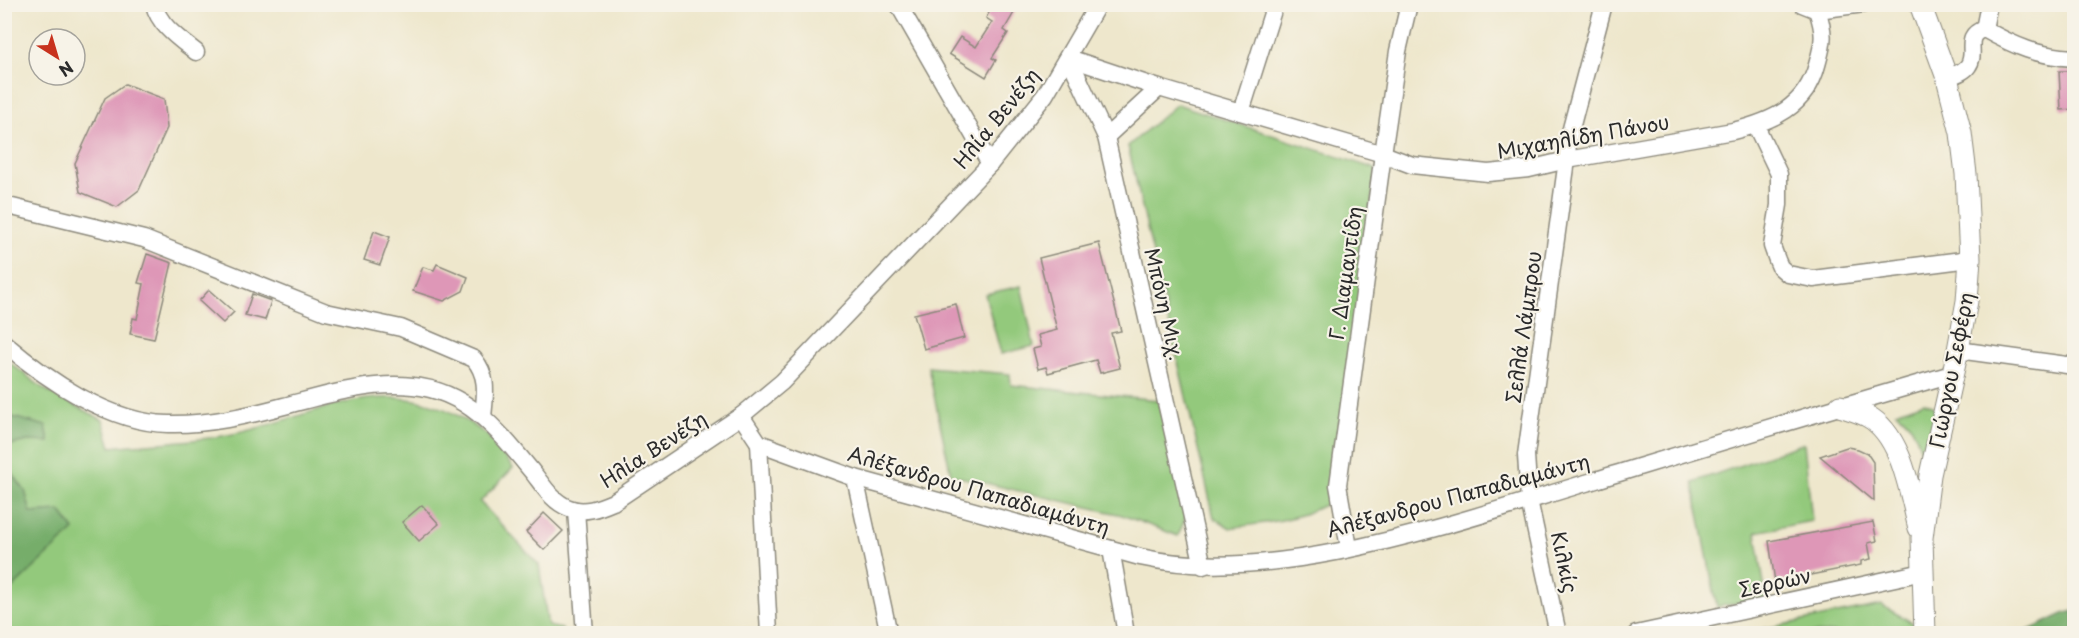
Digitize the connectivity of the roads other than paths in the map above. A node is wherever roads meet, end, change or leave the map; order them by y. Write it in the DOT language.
graph roads {
  1 [pos="154,4"];
  2 [pos="898,4"];
  3 [pos="1098,4"];
  4 [pos="1275,4"];
  5 [pos="1408,4"];
  6 [pos="1604,4"];
  7 [pos="1864,4"];
  8 [pos="1920,4"];
  9 [pos="1989,4"];
  10 [pos="1809,7"];
  11 [pos="1984,29"];
  12 [pos="196,52"];
  13 [pos="1069,58"];
  14 [pos="2074,58"];
  15 [pos="1947,78"];
  16 [pos="1159,88"];
  17 [pos="1241,112"];
  18 [pos="1756,126"];
  19 [pos="1106,137"];
  20 [pos="1383,154"];
  21 [pos="1567,160"];
  22 [pos="990,164"];
  23 [pos="4,205"];
  24 [pos="1970,259"];
  25 [pos="4,343"];
  26 [pos="1959,350"];
  27 [pos="2074,366"];
  28 [pos="1952,374"];
  29 [pos="1840,406"];
  30 [pos="741,416"];
  31 [pos="483,417"];
  32 [pos="759,443"];
  33 [pos="855,478"];
  34 [pos="1530,500"];
  35 [pos="576,510"];
  36 [pos="1922,538"];
  37 [pos="1349,548"];
  38 [pos="1111,549"];
  39 [pos="1203,566"];
  40 [pos="1923,572"];
  41 [pos="585,633"];
  42 [pos="769,633"];
  43 [pos="889,633"];
  44 [pos="1126,633"];
  45 [pos="1558,633"];
  46 [pos="1636,633"];
  47 [pos="1925,633"];
  1 -- 12 [label="street"];
  2 -- 22 [label="street"];
  3 -- 13 [label="street, Ηλία Βενέζη"];
  4 -- 17 [label="street"];
  5 -- 20 [label="street, Γ. Διαμαντίδη"];
  6 -- 21 [label="street, Σελλά Λάμπρου"];
  7 -- 10 [label="street"];
  8 -- 15 [label="main road, Γιώργου Σεφέρη"];
  9 -- 11 [label="street"];
  10 -- 18 [label="street, Μιχαηλίδη Πάνου"];
  11 -- 14 [label="street"];
  11 -- 15 [label="street"];
  13 -- 16 [label="street, Μιχαηλίδη Πάνου"];
  13 -- 19 [label="street, Μπόνη Μιχ."];
  13 -- 22 [label="street, Ηλία Βενέζη"];
  15 -- 24 [label="main road, Γιώργου Σεφέρη"];
  16 -- 17 [label="street, Μιχαηλίδη Πάνου"];
  16 -- 19 [label="street"];
  17 -- 20 [label="street, Μιχαηλίδη Πάνου"];
  18 -- 21 [label="street, Μιχαηλίδη Πάνου"];
  18 -- 24 [label="street"];
  19 -- 39 [label="street, Μπόνη Μιχ."];
  20 -- 21 [label="street, Μιχαηλίδη Πάνου"];
  20 -- 37 [label="street, Γ. Διαμαντίδη"];
  21 -- 34 [label="street, Σελλά Λάμπρου"];
  22 -- 30 [label="street, Ηλία Βενέζη"];
  23 -- 31 [label="street"];
  24 -- 26 [label="main road, Γιώργου Σεφέρη"];
  25 -- 31 [label="street"];
  26 -- 27 [label="street"];
  26 -- 28 [label="main road, Γιώργου Σεφέρη"];
  28 -- 29 [label="street, Αλέξανδρου Παπαδιαμάντη"];
  28 -- 36 [label="main road, Γιώργου Σεφέρη"];
  29 -- 34 [label="street, Αλέξανδρου Παπαδιαμάντη"];
  29 -- 36 [label="main road"];
  30 -- 32 [label="street"];
  30 -- 35 [label="street, Ηλία Βενέζη"];
  31 -- 35 [label="street"];
  32 -- 33 [label="street, Αλέξανδρου Παπαδιαμάντη"];
  32 -- 42 [label="street"];
  33 -- 38 [label="street, Αλέξανδρου Παπαδιαμάντη"];
  33 -- 43 [label="street"];
  34 -- 37 [label="street, Αλέξανδρου Παπαδιαμάντη"];
  34 -- 45 [label="street, Κιλκίς"];
  35 -- 41 [label="street"];
  36 -- 40 [label="main road, Γιώργου Σεφέρη"];
  37 -- 39 [label="street, Αλέξανδρου Παπαδιαμάντη"];
  38 -- 39 [label="street, Αλέξανδρου Παπαδιαμάντη"];
  38 -- 44 [label="street"];
  40 -- 46 [label="street, Σερρών"];
  40 -- 47 [label="main road, Γιώργου Σεφέρη"];
}
